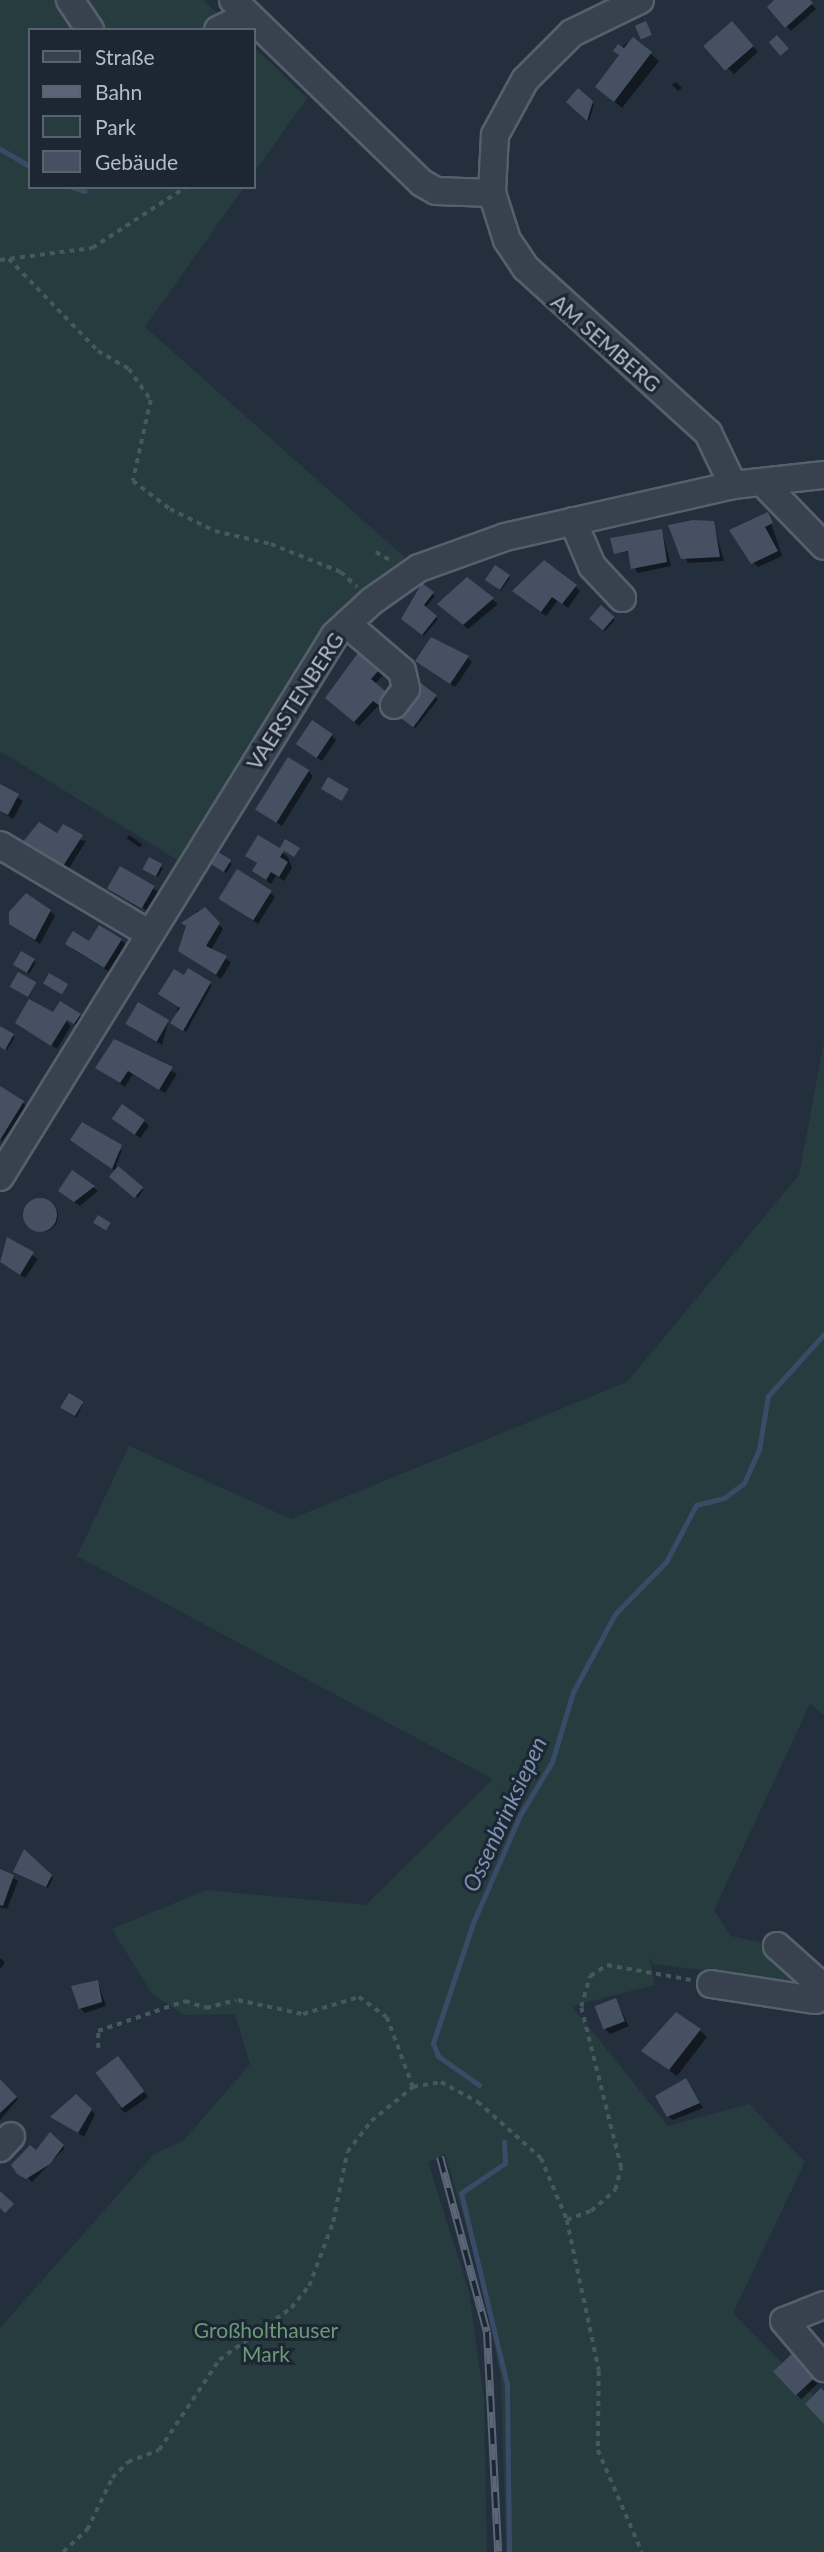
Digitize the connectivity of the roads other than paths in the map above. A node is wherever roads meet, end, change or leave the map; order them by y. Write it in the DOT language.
graph roads {
  1 [pos="70,0"];
  2 [pos="640,0"];
  3 [pos="240,8"];
  4 [pos="89,28"];
  5 [pos="220,28"];
  6 [pos="492,192"];
  7 [pos="824,475"];
  8 [pos="764,484"];
  9 [pos="733,485"];
  10 [pos="573,521"];
  11 [pos="824,546"];
  12 [pos="622,598"];
  13 [pos="347,624"];
  14 [pos="394,705"];
  15 [pos="0,845"];
  16 [pos="148,933"];
  17 [pos="1,1172"];
  18 [pos="777,1946"];
  19 [pos="711,1984"];
  20 [pos="822,1999"];
  21 [pos="824,2305"];
  22 [pos="824,2368"];
  1 -- 4 [label="street"];
  2 -- 6 [label="street, AM SEMBERG"];
  3 -- 5 [label="street"];
  3 -- 6 [label="street"];
  6 -- 9 [label="street, AM SEMBERG"];
  7 -- 8 [label="street, VAERSTENBERG"];
  8 -- 9 [label="street, VAERSTENBERG"];
  8 -- 11 [label="street"];
  9 -- 10 [label="street, VAERSTENBERG"];
  10 -- 12 [label="street"];
  10 -- 13 [label="street, VAERSTENBERG"];
  13 -- 14 [label="street"];
  13 -- 16 [label="street, VAERSTENBERG"];
  15 -- 16 [label="street"];
  16 -- 17 [label="street, VAERSTENBERG"];
  18 -- 20 [label="street"];
  19 -- 20 [label="street"];
  21 -- 22 [label="street"];
}
